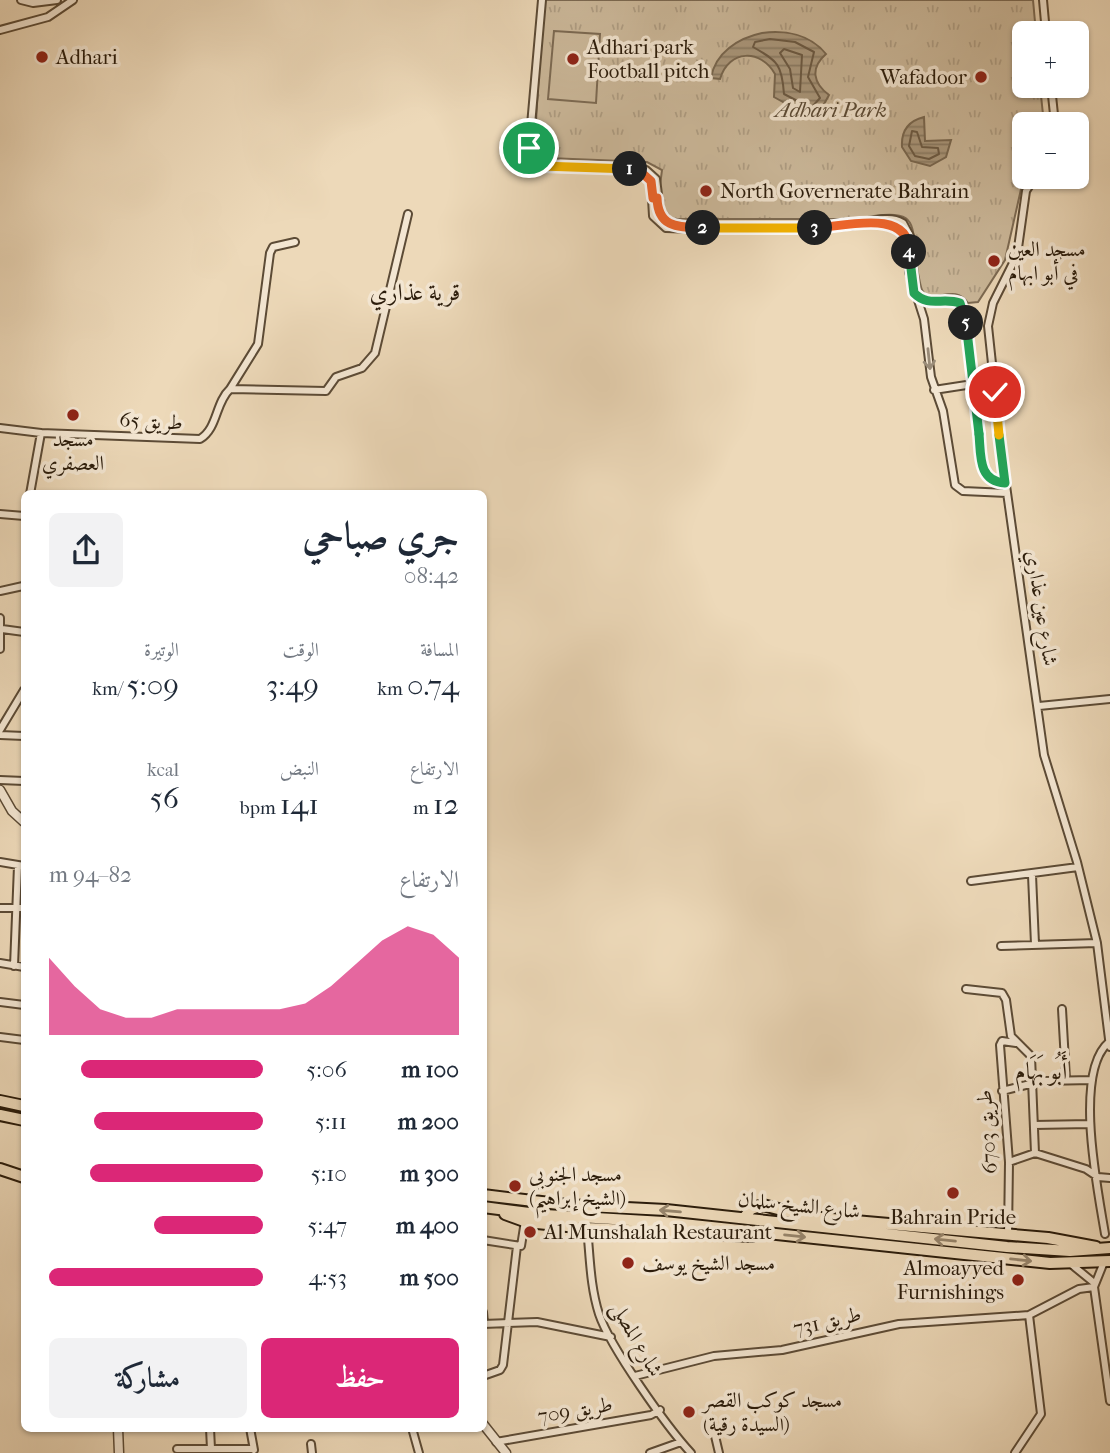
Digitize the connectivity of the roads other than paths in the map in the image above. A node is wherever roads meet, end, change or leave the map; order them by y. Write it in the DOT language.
graph roads {
  1 [pos="21,0"];
  2 [pos="57,0"];
  3 [pos="73,0"];
  4 [pos="542,0"];
  5 [pos="1043,0"];
  6 [pos="65,3"];
  7 [pos="1045,21"];
  8 [pos="0,30"];
  9 [pos="1027,189"];
  10 [pos="408,214"];
  11 [pos="295,242"];
  12 [pos="914,293"];
  13 [pos="933,303"];
  14 [pos="924,319"];
  15 [pos="973,384"];
  16 [pos="230,389"];
  17 [pos="934,390"];
  18 [pos="0,428"];
  19 [pos="41,433"];
  20 [pos="1005,483"];
  21 [pos="31,490"];
  22 [pos="1007,492"];
  23 [pos="0,514"];
  24 [pos="21,516"];
  25 [pos="21,586"];
  26 [pos="0,591"];
  27 [pos="0,618"];
  28 [pos="2,629"];
  29 [pos="21,632"];
  30 [pos="0,649"];
  31 [pos="21,695"];
  32 [pos="1110,699"];
  33 [pos="1039,706"];
  34 [pos="0,732"];
  35 [pos="21,736"];
  36 [pos="0,780"];
  37 [pos="21,781"];
  38 [pos="0,790"];
  39 [pos="21,819"];
  40 [pos="0,862"];
  41 [pos="21,866"];
  42 [pos="1079,867"];
  43 [pos="1032,876"];
  44 [pos="971,881"];
  45 [pos="0,908"];
  46 [pos="21,908"];
  47 [pos="1097,943"];
  48 [pos="1035,944"];
  49 [pos="1001,946"];
  50 [pos="0,963"];
  51 [pos="14,966"];
  52 [pos="21,967"];
  53 [pos="966,989"];
  54 [pos="0,1002"];
  55 [pos="21,1004"];
  56 [pos="1062,1009"];
  57 [pos="0,1037"];
  58 [pos="21,1040"];
  59 [pos="1016,1043"];
  60 [pos="1109,1045"];
  61 [pos="1066,1079"];
  62 [pos="1092,1080"];
  63 [pos="1032,1082"];
  64 [pos="1002,1091"];
  65 [pos="0,1101"];
  66 [pos="21,1105"];
  67 [pos="0,1115"];
  68 [pos="21,1119"];
  69 [pos="1090,1124"];
  70 [pos="1034,1125"];
  71 [pos="1035,1153"];
  72 [pos="1009,1162"];
  73 [pos="0,1169"];
  74 [pos="1095,1175"];
  75 [pos="21,1176"];
  76 [pos="1110,1178"];
  77 [pos="487,1195"];
  78 [pos="487,1208"];
  79 [pos="496,1209"];
  80 [pos="744,1218"];
  81 [pos="525,1221"];
  82 [pos="587,1228"];
  83 [pos="760,1232"];
  84 [pos="1105,1234"];
  85 [pos="1008,1235"];
  86 [pos="487,1241"];
  87 [pos="517,1246"];
  88 [pos="1108,1249"];
  89 [pos="1108,1262"];
  90 [pos="1070,1263"];
  91 [pos="1093,1285"];
  92 [pos="1029,1315"];
  93 [pos="509,1322"];
  94 [pos="487,1324"];
  95 [pos="611,1337"];
  96 [pos="487,1374"];
  97 [pos="635,1376"];
  98 [pos="1110,1401"];
  99 [pos="660,1410"];
  100 [pos="711,1419"];
  101 [pos="487,1430"];
  102 [pos="118,1432"];
  103 [pos="210,1432"];
  104 [pos="251,1432"];
  105 [pos="413,1432"];
  106 [pos="496,1442"];
  107 [pos="681,1442"];
  108 [pos="311,1444"];
  109 [pos="177,1449"];
  110 [pos="211,1449"];
  111 [pos="254,1451"];
  112 [pos="688,1452"];
  113 [pos="119,1453"];
  114 [pos="312,1453"];
  115 [pos="419,1453"];
  116 [pos="506,1453"];
  117 [pos="650,1453"];
  118 [pos="719,1453"];
  119 [pos="1015,1453"];
  1 -- 2 [label="street"];
  3 -- 6 [label="street"];
  4 -- 12 [label="street"];
  5 -- 7 [label="street"];
  6 -- 8 [label="street"];
  9 -- 20 [label="street, شارع عين عذاري"];
  10 -- 16 [label="street"];
  11 -- 16 [label="street"];
  12 -- 13 [label="street"];
  12 -- 14 [label="street"];
  13 -- 14 [label="street"];
  13 -- 15 [label="street"];
  14 -- 17 [label="street, one-way"];
  15 -- 17 [label="street"];
  15 -- 20 [label="street"];
  16 -- 19 [label="street, طريق 65"];
  17 -- 22 [label="street"];
  18 -- 19 [label="street, طريق 65"];
  19 -- 21 [label="street"];
  20 -- 22 [label="street, شارع عين عذاري"];
  22 -- 33 [label="street, شارع عين عذاري"];
  23 -- 24 [label="street"];
  25 -- 26 [label="street"];
  27 -- 28 [label="street"];
  28 -- 29 [label="street"];
  28 -- 30 [label="street"];
  31 -- 34 [label="street"];
  32 -- 33 [label="street"];
  33 -- 42 [label="street, شارع عين عذاري"];
  34 -- 35 [label="street"];
  36 -- 37 [label="street"];
  38 -- 39 [label="street"];
  40 -- 41 [label="street"];
  41 -- 46 [label="street"];
  42 -- 43 [label="street"];
  42 -- 47 [label="street, شارع عين عذاري"];
  43 -- 44 [label="street"];
  43 -- 48 [label="street"];
  45 -- 46 [label="street"];
  46 -- 51 [label="street"];
  47 -- 48 [label="street"];
  47 -- 60 [label="street, شارع عين عذاري"];
  48 -- 49 [label="street"];
  50 -- 51 [label="street"];
  51 -- 52 [label="street"];
  53 -- 59 [label="street"];
  54 -- 55 [label="street"];
  56 -- 61 [label="street"];
  57 -- 58 [label="street"];
  59 -- 63 [label="street"];
  59 -- 64 [label="street, طريق 6703"];
  60 -- 62 [label="street"];
  61 -- 62 [label="street"];
  61 -- 63 [label="street"];
  62 -- 69 [label="street"];
  63 -- 64 [label="street"];
  63 -- 70 [label="street"];
  64 -- 72 [label="street, طريق 6703"];
  65 -- 66 [label="main road"];
  67 -- 68 [label="main road"];
  69 -- 70 [label="street"];
  69 -- 74 [label="street"];
  70 -- 71 [label="street"];
  71 -- 72 [label="street"];
  71 -- 74 [label="street"];
  72 -- 85 [label="street, طريق 6703"];
  73 -- 75 [label="main road"];
  74 -- 76 [label="street"];
  74 -- 84 [label="street"];
  80 -- 77 [label="main road, شارع الشيخ سلمان, one-way"];
  78 -- 79 [label="main road, شارع الشيخ سلمان"];
  79 -- 81 [label="main road"];
  79 -- 83 [label="main road, شارع الشيخ سلمان"];
  80 -- 85 [label="main road"];
  88 -- 80 [label="main road, شارع الشيخ سلمان, one-way"];
  81 -- 82 [label="main road"];
  81 -- 87 [label="street"];
  82 -- 83 [label="main road"];
  82 -- 95 [label="street, شارع المصلى"];
  83 -- 90 [label="main road, شارع الشيخ سلمان, one-way"];
  85 -- 88 [label="main road"];
  86 -- 87 [label="street"];
  87 -- 93 [label="street"];
  89 -- 90 [label="main road, شارع الشيخ سلمان"];
  89 -- 91 [label="street"];
  90 -- 91 [label="street"];
  91 -- 92 [label="street"];
  91 -- 98 [label="street"];
  92 -- 97 [label="street, طريق 731"];
  92 -- 119 [label="street"];
  93 -- 94 [label="street"];
  93 -- 95 [label="street"];
  93 -- 96 [label="street"];
  95 -- 97 [label="street, شارع المصلى"];
  97 -- 99 [label="street, شارع المصلى"];
  99 -- 106 [label="street, طريق 709"];
  99 -- 107 [label="street, شارع المصلى"];
  100 -- 118 [label="street"];
  101 -- 106 [label="street"];
  102 -- 113 [label="street"];
  103 -- 110 [label="street"];
  104 -- 111 [label="street"];
  105 -- 115 [label="street"];
  106 -- 116 [label="street"];
  107 -- 112 [label="street, شارع المصلى"];
  107 -- 117 [label="street"];
  108 -- 114 [label="street"];
  109 -- 110 [label="street"];
  110 -- 111 [label="street"];
}
